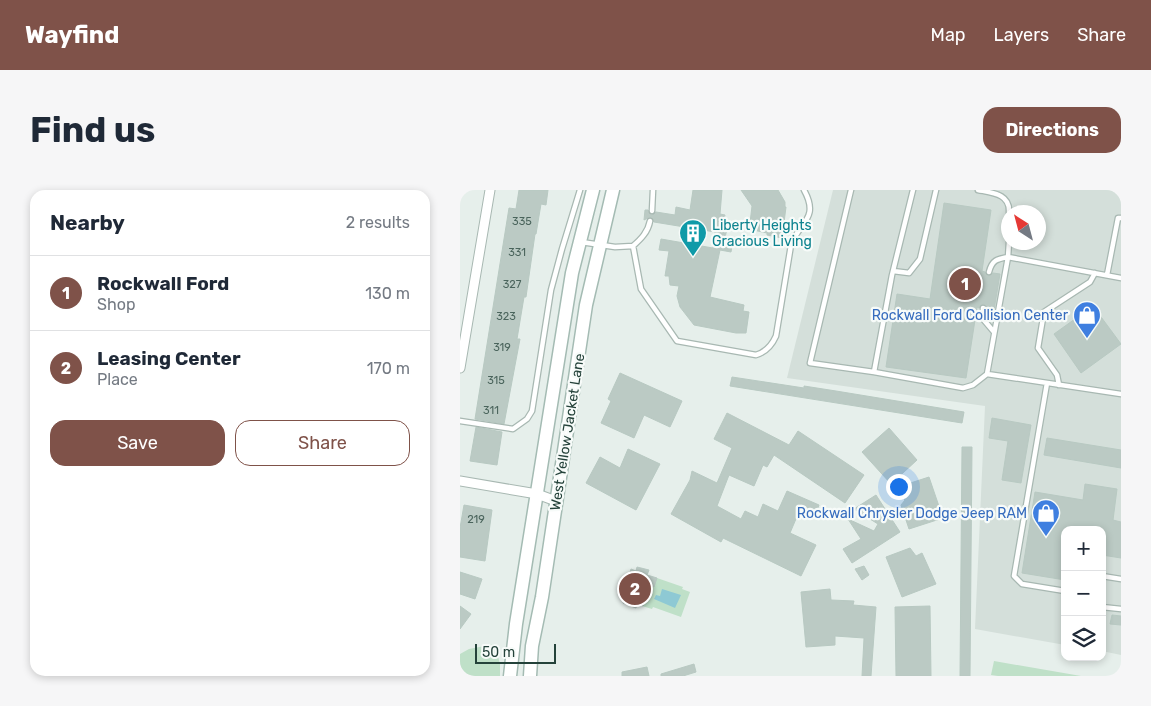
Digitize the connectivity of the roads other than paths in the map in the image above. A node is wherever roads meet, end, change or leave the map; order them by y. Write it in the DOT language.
graph roads {
  1 [pos="490,190"];
  2 [pos="580,190"];
  3 [pos="593,190"];
  4 [pos="613,190"];
  5 [pos="653,190"];
  6 [pos="804,190"];
  7 [pos="851,190"];
  8 [pos="913,190"];
  9 [pos="936,190"];
  10 [pos="978,190"];
  11 [pos="1009,205"];
  12 [pos="652,211"];
  13 [pos="1121,218"];
  14 [pos="650,221"];
  15 [pos="580,242"];
  16 [pos="599,246"];
  17 [pos="633,246"];
  18 [pos="1008,250"];
  19 [pos="1008,257"];
  20 [pos="893,271"];
  21 [pos="989,272"];
  22 [pos="1095,273"];
  23 [pos="1107,276"];
  24 [pos="1120,278"];
  25 [pos="1121,285"];
  26 [pos="982,308"];
  27 [pos="463,326"];
  28 [pos="994,332"];
  29 [pos="460,368"];
  30 [pos="874,372"];
  31 [pos="987,374"];
  32 [pos="1047,383"];
  33 [pos="1059,385"];
  34 [pos="1121,394"];
  35 [pos="460,421"];
  36 [pos="460,481"];
  37 [pos="537,494"];
  38 [pos="556,501"];
  39 [pos="1106,577"];
  40 [pos="1121,579"];
  41 [pos="1061,590"];
  42 [pos="1106,607"];
  43 [pos="1121,609"];
  44 [pos="510,676"];
  45 [pos="530,676"];
  1 -- 27 [label="street"];
  2 -- 35 [label="lane"];
  3 -- 15 [label="street, West Yellow Jacket Lane"];
  4 -- 16 [label="street, West Yellow Jacket Lane"];
  5 -- 12 [label="lane"];
  6 -- 17 [label="lane"];
  7 -- 30 [label="lane"];
  8 -- 20 [label="lane"];
  9 -- 20 [label="lane"];
  10 -- 11 [label="lane"];
  13 -- 23 [label="lane"];
  14 -- 17 [label="lane"];
  15 -- 16 [label="lane"];
  15 -- 37 [label="street, West Yellow Jacket Lane"];
  16 -- 17 [label="lane"];
  16 -- 38 [label="street, West Yellow Jacket Lane"];
  18 -- 19 [label="lane"];
  19 -- 21 [label="lane"];
  19 -- 22 [label="lane"];
  19 -- 28 [label="lane"];
  20 -- 30 [label="lane"];
  22 -- 23 [label="lane"];
  22 -- 33 [label="lane"];
  23 -- 24 [label="lane"];
  24 -- 25 [label="lane"];
  26 -- 28 [label="lane"];
  27 -- 29 [label="street"];
  28 -- 31 [label="lane"];
  30 -- 31 [label="lane"];
  31 -- 32 [label="lane"];
  32 -- 33 [label="lane"];
  32 -- 41 [label="lane"];
  33 -- 34 [label="lane"];
  36 -- 37 [label="street"];
  37 -- 38 [label="street"];
  37 -- 44 [label="street, West Yellow Jacket Lane"];
  38 -- 45 [label="street, West Yellow Jacket Lane"];
  39 -- 40 [label="lane"];
  42 -- 43 [label="lane"];
}
